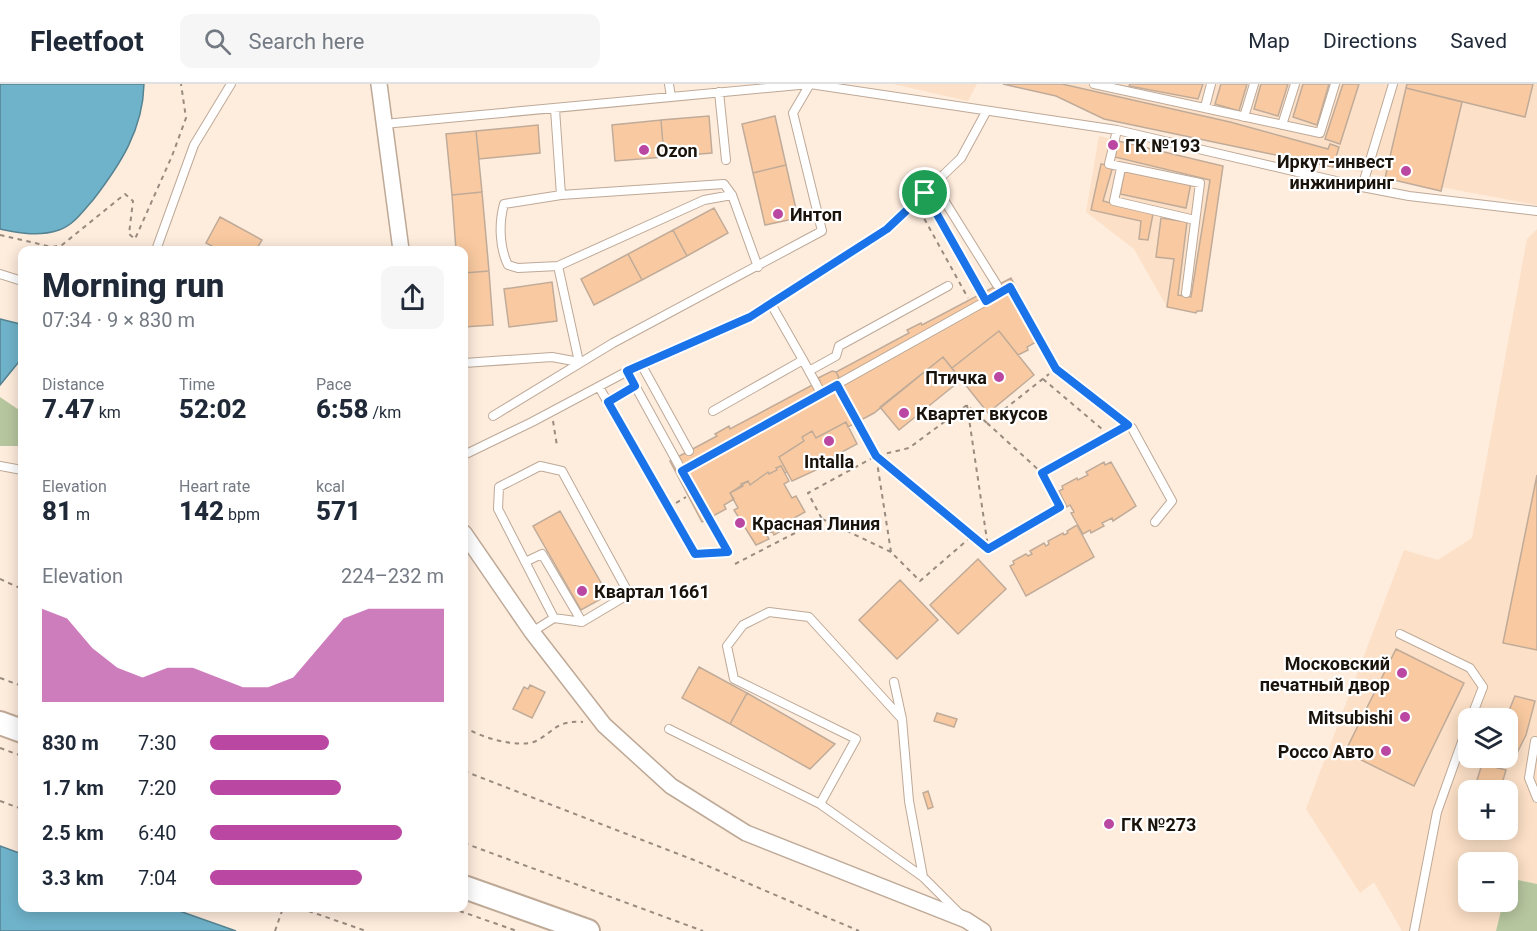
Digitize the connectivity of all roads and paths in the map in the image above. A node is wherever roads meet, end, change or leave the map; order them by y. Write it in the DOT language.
graph roads {
  1 [pos="182,84"];
  2 [pos="231,84"];
  3 [pos="379,84"];
  4 [pos="669,84"];
  5 [pos="810,84"];
  6 [pos="1094,84"];
  7 [pos="1211,84"];
  8 [pos="1254,84"];
  9 [pos="1294,84"];
  10 [pos="1335,84"];
  11 [pos="1393,84"];
  12 [pos="787,85"];
  13 [pos="744,87"];
  14 [pos="719,92"];
  15 [pos="670,97"];
  16 [pos="1205,107"];
  17 [pos="555,109"];
  18 [pos="986,112"];
  19 [pos="1244,117"];
  20 [pos="383,124"];
  21 [pos="1282,125"];
  22 [pos="1117,130"];
  23 [pos="726,160"];
  24 [pos="1121,168"];
  25 [pos="934,184"];
  26 [pos="1362,188"];
  27 [pos="925,193"];
  28 [pos="561,195"];
  29 [pos="732,195"];
  30 [pos="915,202"];
  31 [pos="1537,211"];
  32 [pos="1195,220"];
  33 [pos="0,235"];
  34 [pos="48,246"];
  35 [pos="57,246"];
  36 [pos="157,246"];
  37 [pos="400,246"];
  38 [pos="558,266"];
  39 [pos="758,267"];
  40 [pos="0,274"];
  41 [pos="18,280"];
  42 [pos="997,285"];
  43 [pos="948,286"];
  44 [pos="1186,293"];
  45 [pos="969,300"];
  46 [pos="986,301"];
  47 [pos="771,304"];
  48 [pos="803,360"];
  49 [pos="579,362"];
  50 [pos="468,363"];
  51 [pos="641,364"];
  52 [pos="1056,369"];
  53 [pos="627,371"];
  54 [pos="809,371"];
  55 [pos="1043,379"];
  56 [pos="837,385"];
  57 [pos="635,386"];
  58 [pos="599,387"];
  59 [pos="822,393"];
  60 [pos="608,402"];
  61 [pos="967,405"];
  62 [pos="713,411"];
  63 [pos="551,412"];
  64 [pos="493,416"];
  65 [pos="987,423"];
  66 [pos="1128,425"];
  67 [pos="1109,435"];
  68 [pos="557,446"];
  69 [pos="689,451"];
  70 [pos="468,453"];
  71 [pos="876,456"];
  72 [pos="0,466"];
  73 [pos="18,469"];
  74 [pos="682,471"];
  75 [pos="1042,473"];
  76 [pos="822,519"];
  77 [pos="1155,522"];
  78 [pos="972,536"];
  79 [pos="468,539"];
  80 [pos="988,549"];
  81 [pos="891,552"];
  82 [pos="525,562"];
  83 [pos="735,564"];
  84 [pos="0,579"];
  85 [pos="18,587"];
  86 [pos="554,618"];
  87 [pos="582,622"];
  88 [pos="532,632"];
  89 [pos="1400,634"];
  90 [pos="0,678"];
  91 [pos="894,682"];
  92 [pos="18,685"];
  93 [pos="1475,708"];
  94 [pos="902,719"];
  95 [pos="0,723"];
  96 [pos="604,725"];
  97 [pos="468,729"];
  98 [pos="669,729"];
  99 [pos="18,730"];
  100 [pos="1535,741"];
  101 [pos="0,748"];
  102 [pos="1458,753"];
  103 [pos="18,755"];
  104 [pos="468,773"];
  105 [pos="1537,798"];
  106 [pos="0,801"];
  107 [pos="820,804"];
  108 [pos="18,808"];
  109 [pos="468,844"];
  110 [pos="923,877"];
  111 [pos="468,888"];
  112 [pos="282,912"];
  113 [pos="311,912"];
  114 [pos="462,912"];
  115 [pos="966,920"];
  116 [pos="275,931"];
  117 [pos="366,931"];
  118 [pos="517,931"];
  119 [pos="588,931"];
  120 [pos="703,931"];
  121 [pos="860,931"];
  122 [pos="984,931"];
  123 [pos="1414,931"];
  1 -- 35 [label="path"];
  2 -- 36 [label="lane"];
  3 -- 20 [label="street"];
  4 -- 15 [label="lane"];
  5 -- 12 [label="lane"];
  5 -- 18 [label="lane"];
  5 -- 39 [label="lane"];
  6 -- 16 [label="lane"];
  7 -- 16 [label="lane"];
  8 -- 19 [label="lane"];
  9 -- 21 [label="lane"];
  10 -- 21 [label="lane"];
  11 -- 26 [label="lane"];
  12 -- 13 [label="lane"];
  13 -- 14 [label="lane"];
  14 -- 15 [label="lane"];
  14 -- 23 [label="lane"];
  15 -- 17 [label="lane"];
  16 -- 19 [label="lane"];
  17 -- 20 [label="lane"];
  17 -- 28 [label="lane"];
  18 -- 22 [label="lane"];
  18 -- 25 [label="lane"];
  19 -- 21 [label="lane"];
  20 -- 37 [label="street"];
  22 -- 24 [label="lane"];
  22 -- 26 [label="lane"];
  24 -- 32 [label="lane"];
  24 -- 32 [label="lane"];
  25 -- 27 [label="lane"];
  25 -- 42 [label="lane"];
  26 -- 31 [label="lane"];
  27 -- 30 [label="lane"];
  27 -- 46 [label="lane"];
  28 -- 29 [label="lane"];
  28 -- 38 [label="lane"];
  29 -- 38 [label="lane"];
  29 -- 39 [label="lane"];
  30 -- 45 [label="path"];
  30 -- 47 [label="lane"];
  32 -- 44 [label="lane"];
  33 -- 34 [label="path"];
  38 -- 49 [label="lane"];
  39 -- 49 [label="lane"];
  40 -- 41 [label="lane"];
  43 -- 54 [label="lane"];
  46 -- 52 [label="lane"];
  46 -- 56 [label="lane"];
  47 -- 48 [label="lane"];
  47 -- 51 [label="lane"];
  48 -- 54 [label="lane"];
  48 -- 62 [label="lane"];
  49 -- 50 [label="lane"];
  49 -- 64 [label="lane"];
  51 -- 53 [label="lane"];
  51 -- 69 [label="lane"];
  52 -- 55 [label="path"];
  52 -- 66 [label="lane"];
  53 -- 57 [label="lane"];
  53 -- 58 [label="lane"];
  54 -- 59 [label="lane"];
  55 -- 65 [label="path"];
  55 -- 67 [label="path"];
  56 -- 59 [label="lane"];
  56 -- 71 [label="path"];
  57 -- 60 [label="path"];
  57 -- 74 [label="lane"];
  58 -- 60 [label="lane"];
  58 -- 63 [label="lane"];
  59 -- 74 [label="lane"];
  60 -- 74 [label="lane"];
  61 -- 65 [label="path"];
  61 -- 71 [label="path"];
  61 -- 80 [label="path"];
  63 -- 68 [label="path"];
  63 -- 70 [label="lane"];
  65 -- 75 [label="path"];
  66 -- 67 [label="path"];
  66 -- 77 [label="lane"];
  67 -- 75 [label="path"];
  71 -- 76 [label="path"];
  71 -- 78 [label="path"];
  71 -- 81 [label="path"];
  72 -- 73 [label="lane"];
  75 -- 80 [label="path"];
  76 -- 81 [label="path"];
  76 -- 83 [label="path"];
  78 -- 80 [label="path"];
  78 -- 81 [label="path"];
  79 -- 88 [label="street"];
  82 -- 86 [label="lane"];
  82 -- 87 [label="lane"];
  82 -- 87 [label="lane"];
  84 -- 85 [label="path"];
  86 -- 87 [label="lane"];
  86 -- 88 [label="lane"];
  88 -- 96 [label="street"];
  89 -- 93 [label="lane"];
  90 -- 92 [label="path"];
  91 -- 94 [label="lane"];
  94 -- 107 [label="lane"];
  94 -- 110 [label="lane"];
  95 -- 99 [label="main road"];
  96 -- 97 [label="path"];
  96 -- 115 [label="street"];
  98 -- 107 [label="lane"];
  100 -- 105 [label="lane"];
  101 -- 103 [label="path"];
  102 -- 123 [label="lane"];
  104 -- 121 [label="path"];
  106 -- 108 [label="path"];
  107 -- 110 [label="lane"];
  109 -- 120 [label="path"];
  110 -- 115 [label="lane"];
  111 -- 119 [label="main road"];
  112 -- 116 [label="path"];
  113 -- 117 [label="path"];
  114 -- 118 [label="path"];
  115 -- 122 [label="street"];
}
